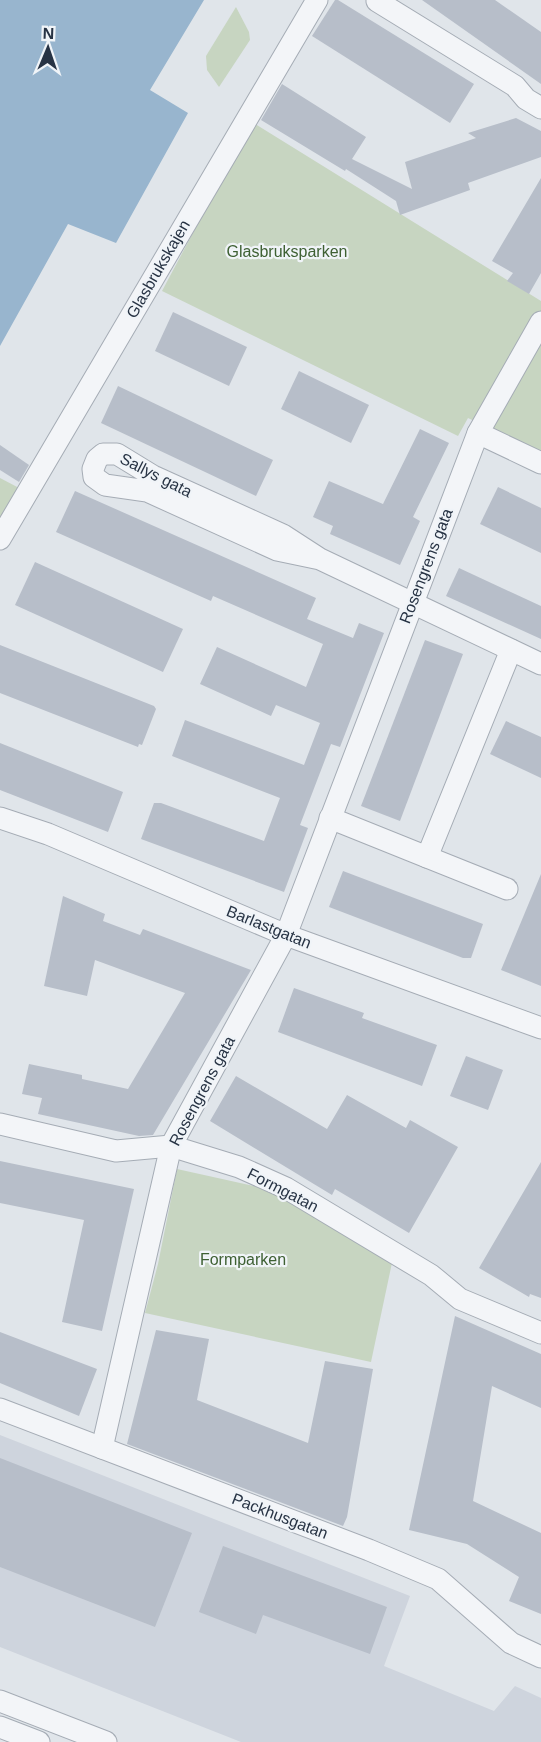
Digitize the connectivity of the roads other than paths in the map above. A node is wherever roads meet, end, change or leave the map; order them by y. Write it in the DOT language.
graph roads {
  1 [pos="316,0"];
  2 [pos="377,1"];
  3 [pos="541,108"];
  4 [pos="541,322"];
  5 [pos="478,433"];
  6 [pos="541,463"];
  7 [pos="0,540"];
  8 [pos="320,560"];
  9 [pos="412,602"];
  10 [pos="511,650"];
  11 [pos="541,664"];
  12 [pos="0,818"];
  13 [pos="330,818"];
  14 [pos="427,857"];
  15 [pos="507,890"];
  16 [pos="286,935"];
  17 [pos="541,1028"];
  18 [pos="0,1124"];
  19 [pos="171,1146"];
  20 [pos="541,1333"];
  21 [pos="0,1409"];
  22 [pos="102,1449"];
  23 [pos="541,1657"];
  24 [pos="0,1701"];
  25 [pos="32,1713"];
  26 [pos="0,1727"];
  27 [pos="28,1740"];
  28 [pos="106,1742"];
  1 -- 7 [label="street, Glasbrukskajen"];
  2 -- 3 [label="street"];
  4 -- 5 [label="street, Rosengrens gata"];
  5 -- 6 [label="street"];
  5 -- 9 [label="street, Rosengrens gata"];
  8 -- 8 [label="street, Sallys gata"];
  8 -- 9 [label="street, Sallys gata"];
  9 -- 10 [label="street, Sallys gata"];
  9 -- 13 [label="street, Rosengrens gata"];
  10 -- 11 [label="street, Sallys gata"];
  10 -- 14 [label="street"];
  12 -- 16 [label="street, Barlastgatan"];
  13 -- 14 [label="street"];
  13 -- 16 [label="street, Rosengrens gata"];
  14 -- 15 [label="street"];
  16 -- 17 [label="street, Barlastgatan"];
  16 -- 19 [label="street, Rosengrens gata"];
  18 -- 19 [label="street, Formgatan"];
  19 -- 20 [label="street, Formgatan"];
  19 -- 22 [label="street, Rosengrens gata"];
  21 -- 22 [label="street, Packhusgatan"];
  22 -- 23 [label="street, Packhusgatan"];
  24 -- 25 [label="street"];
  25 -- 27 [label="street"];
  25 -- 28 [label="street"];
  26 -- 27 [label="street"];
}
